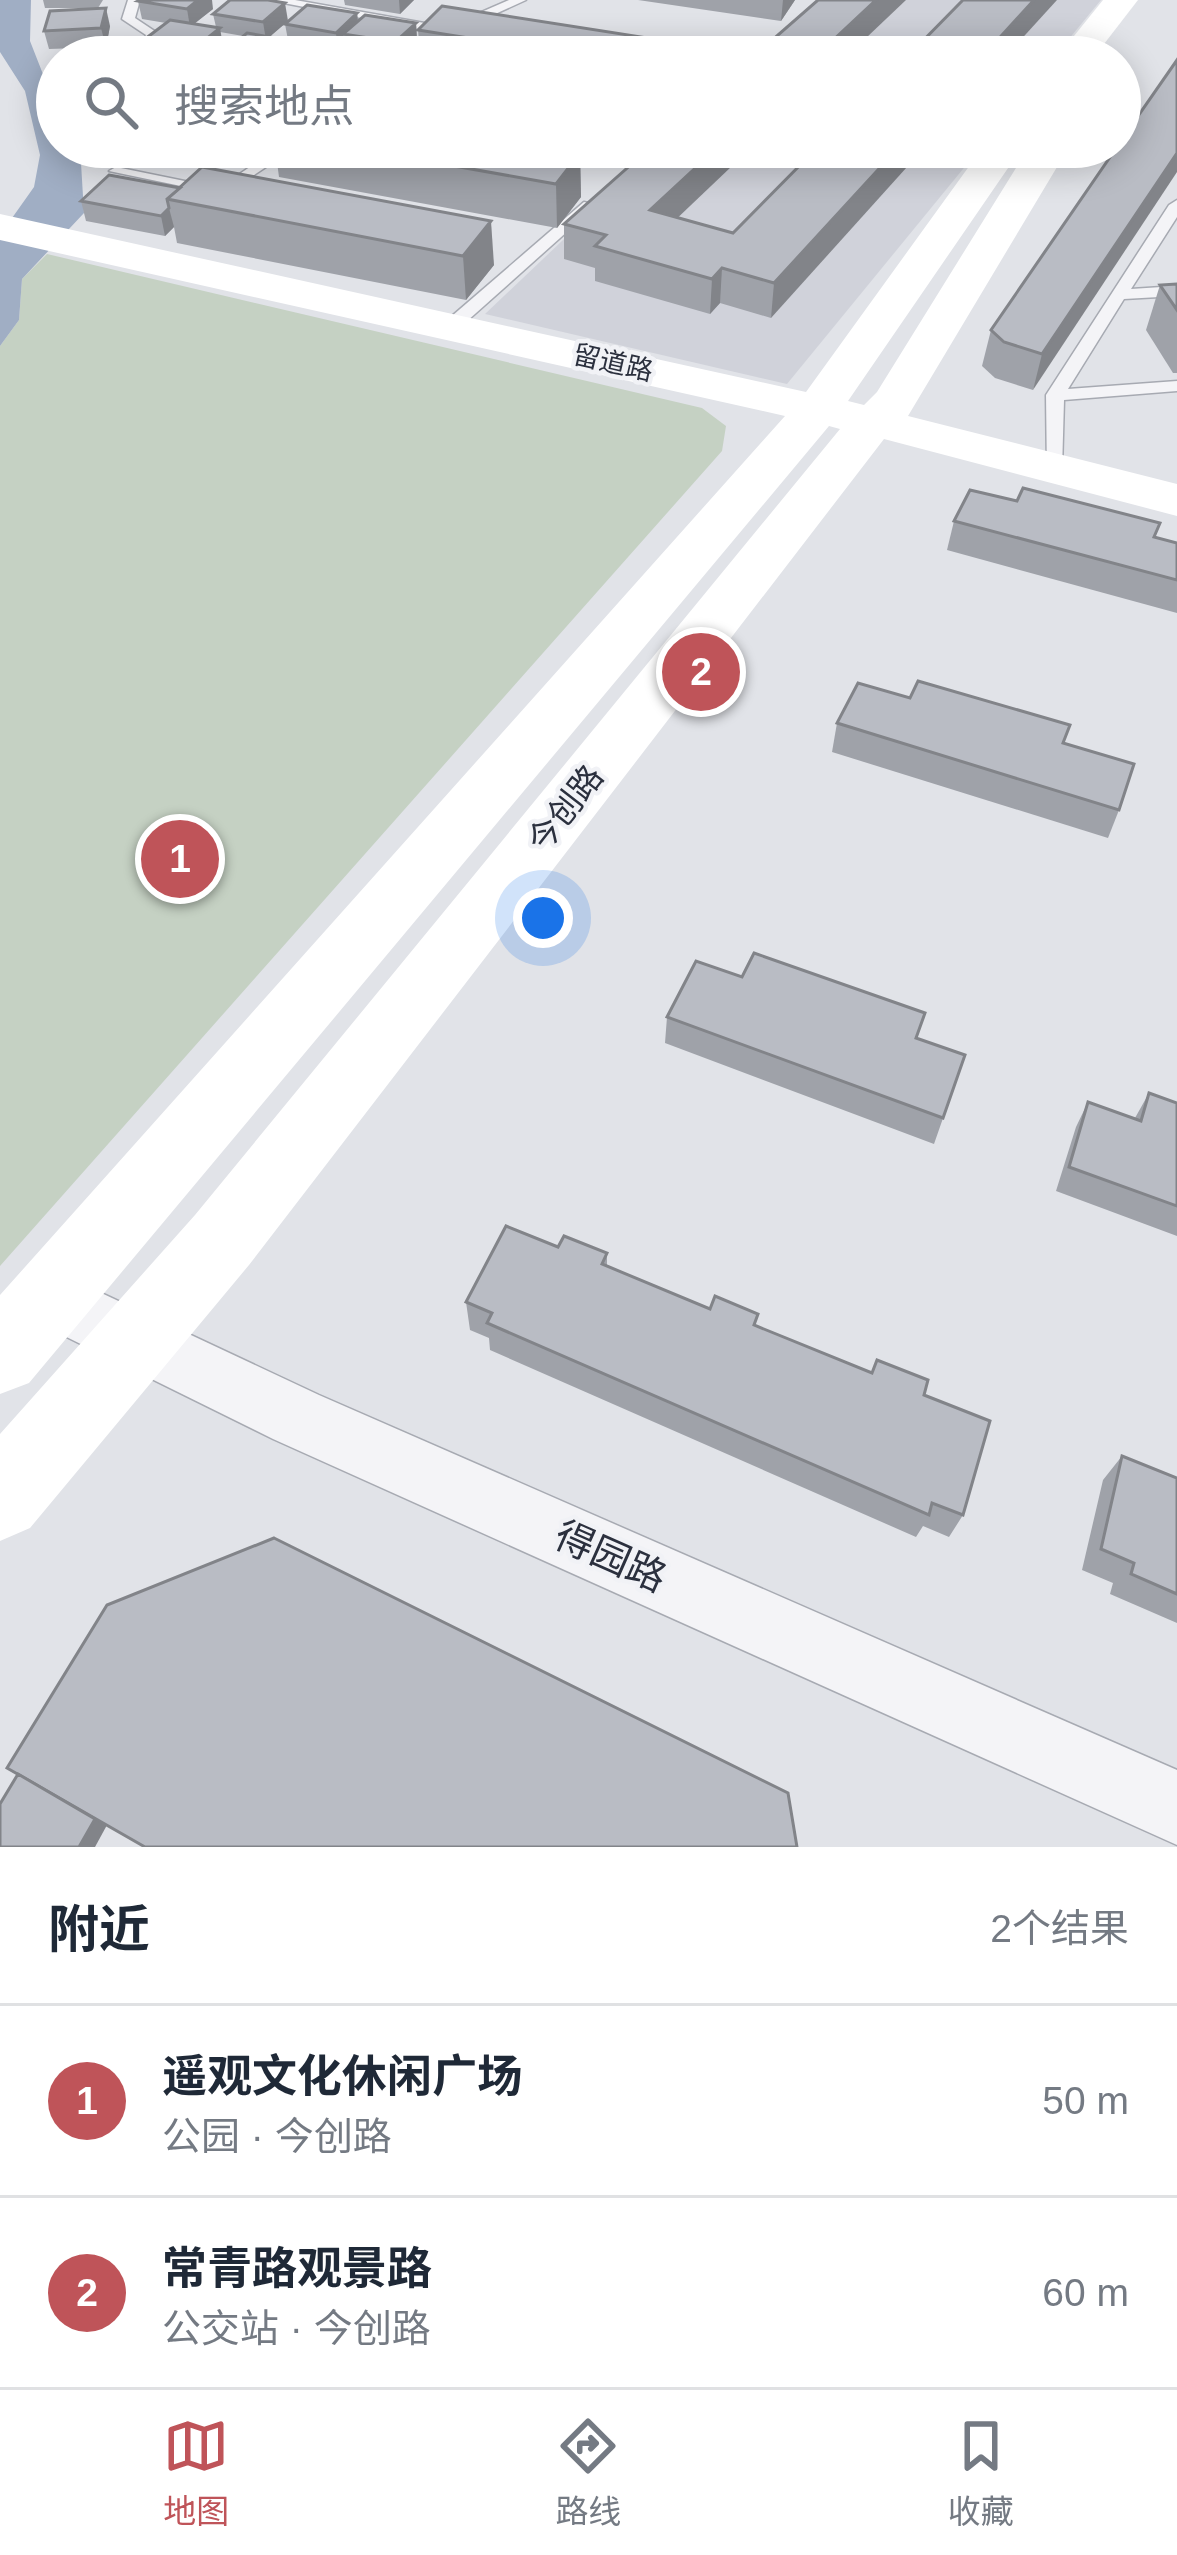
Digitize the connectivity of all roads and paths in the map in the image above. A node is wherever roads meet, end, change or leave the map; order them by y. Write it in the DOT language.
graph roads {
  1 [pos="134,0"];
  2 [pos="274,0"];
  3 [pos="520,0"];
  4 [pos="1121,0"];
  5 [pos="1157,0"];
  6 [pos="448,31"];
  7 [pos="472,35"];
  8 [pos="152,36"];
  9 [pos="441,36"];
  10 [pos="1093,36"];
  11 [pos="1129,36"];
  12 [pos="258,168"];
  13 [pos="991,168"];
  14 [pos="1036,168"];
  15 [pos="116,171"];
  16 [pos="224,191"];
  17 [pos="603,192"];
  18 [pos="247,196"];
  19 [pos="1177,206"];
  20 [pos="1169,231"];
  21 [pos="23,232"];
  22 [pos="1177,291"];
  23 [pos="1119,295"];
  24 [pos="451,326"];
  25 [pos="1177,386"];
  26 [pos="1055,395"];
  27 [pos="846,416"];
  28 [pos="1053,470"];
  29 [pos="1177,500"];
  30 [pos="48,1297"];
  31 [pos="135,1341"];
  32 [pos="0,1355"];
  33 [pos="0,1498"];
  34 [pos="1177,1808"];
  1 -- 8 [label="lane"];
  2 -- 6 [label="lane"];
  3 -- 6 [label="lane"];
  4 -- 10 [label="main road"];
  5 -- 11 [label="main road"];
  6 -- 7 [label="lane"];
  6 -- 9 [label="lane"];
  12 -- 16 [label="lane"];
  13 -- 27 [label="main road, 今创路"];
  14 -- 27 [label="main road, 今创路"];
  15 -- 16 [label="lane"];
  16 -- 18 [label="lane"];
  17 -- 24 [label="lane"];
  19 -- 20 [label="lane"];
  20 -- 23 [label="lane"];
  21 -- 24 [label="main road, 留道路"];
  22 -- 23 [label="lane"];
  23 -- 26 [label="lane"];
  24 -- 27 [label="main road, 留道路"];
  25 -- 26 [label="lane"];
  26 -- 28 [label="lane"];
  27 -- 28 [label="main road, 留道路"];
  27 -- 30 [label="main road, 今创路"];
  27 -- 31 [label="main road, 今创路"];
  28 -- 29 [label="main road, 留道路"];
  30 -- 31 [label="street, 得园路"];
  30 -- 32 [label="main road, 今创路"];
  31 -- 33 [label="main road, 今创路"];
  31 -- 34 [label="street, 得园路"];
}
